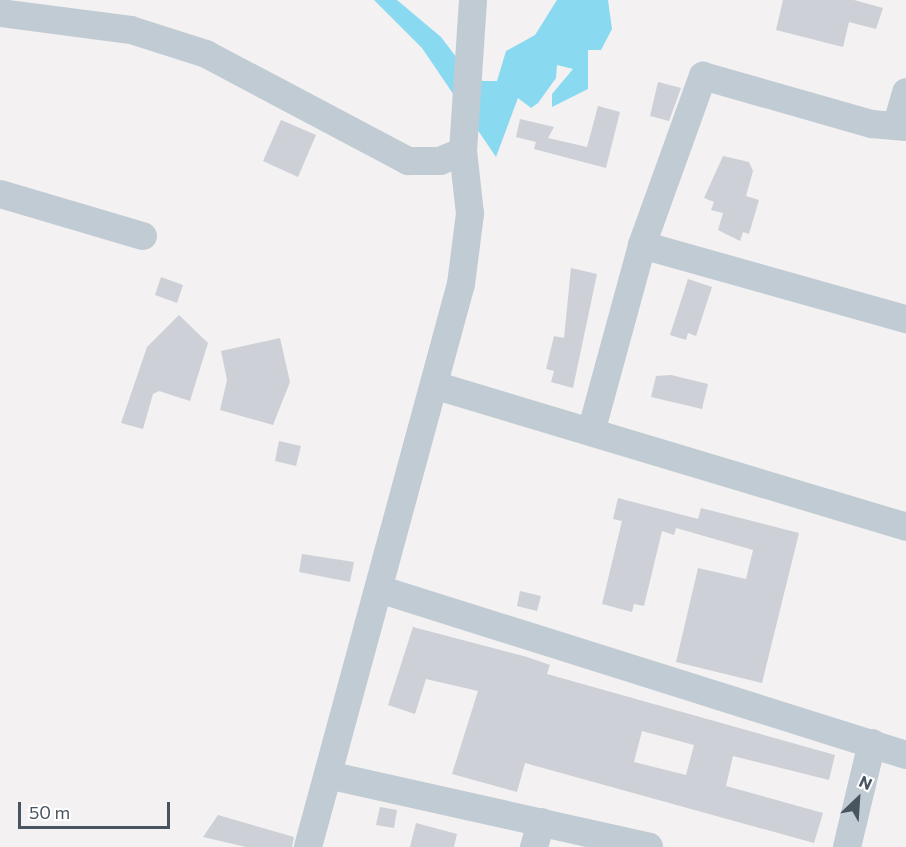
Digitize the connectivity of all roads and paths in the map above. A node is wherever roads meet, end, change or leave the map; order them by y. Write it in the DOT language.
graph roads {
  1 [pos="473,0"];
  2 [pos="0,13"];
  3 [pos="906,92"];
  4 [pos="902,126"];
  5 [pos="463,151"];
  6 [pos="0,194"];
  7 [pos="143,236"];
  8 [pos="642,245"];
  9 [pos="906,319"];
  10 [pos="437,386"];
  11 [pos="591,432"];
  12 [pos="906,527"];
  13 [pos="382,590"];
  14 [pos="872,743"];
  15 [pos="906,754"];
  16 [pos="328,775"];
  17 [pos="537,835"];
  18 [pos="308,847"];
  19 [pos="650,847"];
  20 [pos="847,847"];
  1 -- 5 [label="street"];
  2 -- 5 [label="street"];
  3 -- 4 [label="street"];
  4 -- 8 [label="street"];
  5 -- 10 [label="street"];
  6 -- 7 [label="street"];
  8 -- 9 [label="street"];
  8 -- 11 [label="street"];
  10 -- 11 [label="street"];
  10 -- 13 [label="street"];
  11 -- 12 [label="street"];
  13 -- 14 [label="street"];
  13 -- 16 [label="street"];
  14 -- 15 [label="street"];
  14 -- 20 [label="street"];
  16 -- 17 [label="street"];
  16 -- 18 [label="street"];
  17 -- 19 [label="street"];
}
